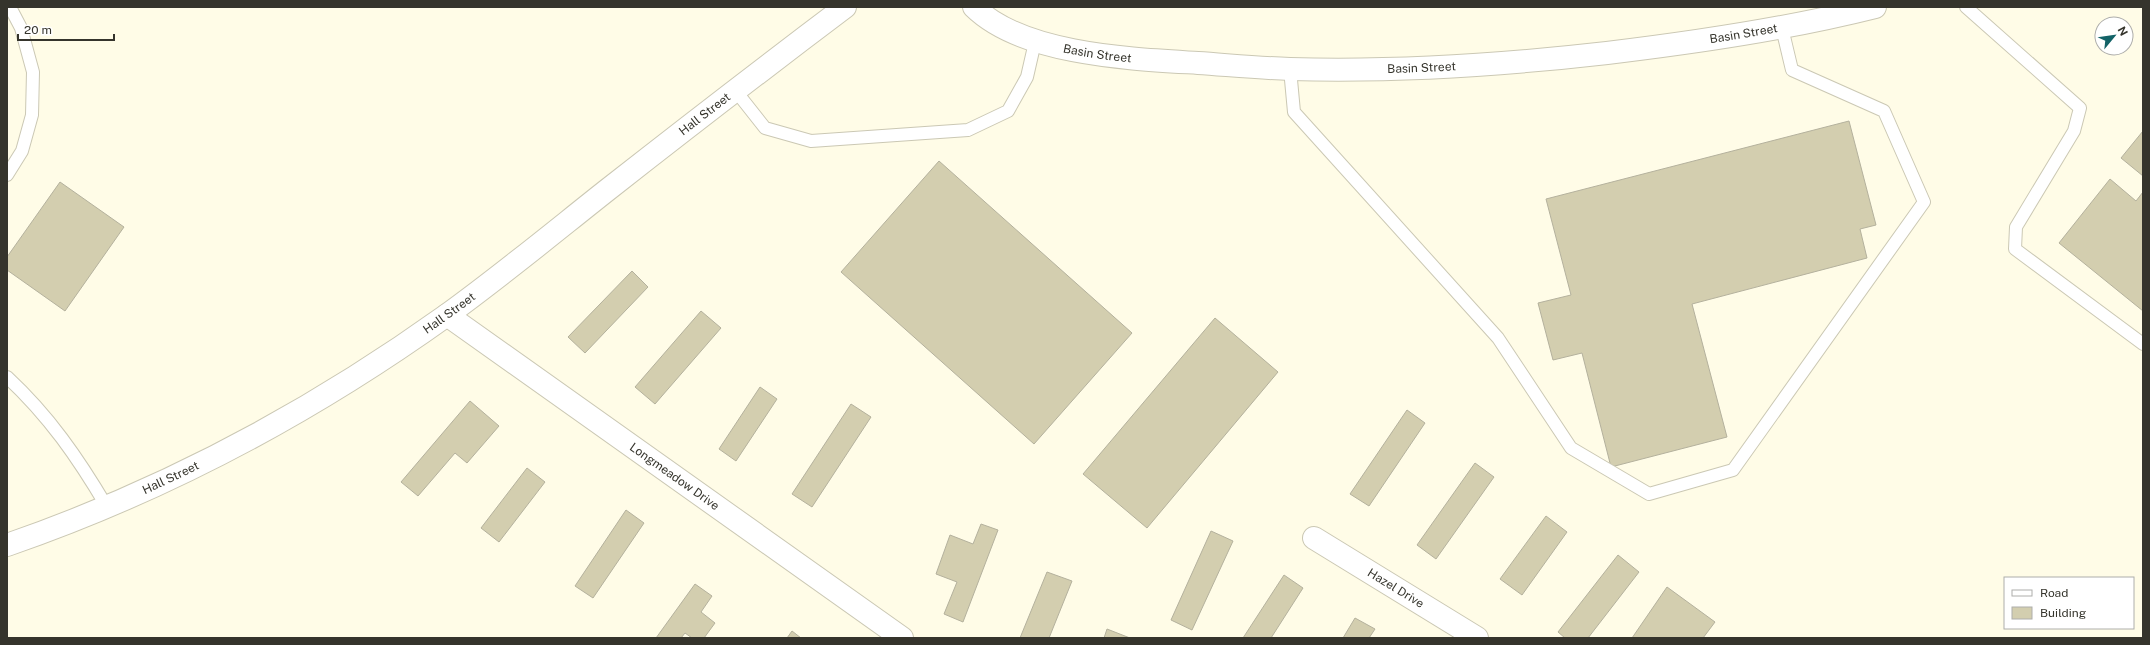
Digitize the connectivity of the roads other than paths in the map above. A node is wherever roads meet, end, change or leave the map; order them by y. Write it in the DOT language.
graph roads {
  1 [pos="10,7"];
  2 [pos="845,7"];
  3 [pos="974,7"];
  4 [pos="1875,7"];
  5 [pos="1966,7"];
  6 [pos="1782,28"];
  7 [pos="1035,42"];
  8 [pos="1290,69"];
  9 [pos="735,90"];
  10 [pos="7,175"];
  11 [pos="447,315"];
  12 [pos="2143,344"];
  13 [pos="7,377"];
  14 [pos="107,507"];
  15 [pos="1314,538"];
  16 [pos="7,545"];
  17 [pos="902,638"];
  18 [pos="1477,638"];
  1 -- 10 [label="lane"];
  2 -- 9 [label="street, Hall Street"];
  3 -- 7 [label="street, Basin Street"];
  4 -- 6 [label="street, Basin Street"];
  5 -- 12 [label="lane"];
  6 -- 8 [label="street, Basin Street"];
  6 -- 8 [label="lane"];
  7 -- 8 [label="street, Basin Street"];
  7 -- 9 [label="lane"];
  9 -- 11 [label="street, Hall Street"];
  11 -- 14 [label="street, Hall Street"];
  11 -- 17 [label="street, Longmeadow Drive"];
  13 -- 14 [label="lane"];
  14 -- 16 [label="street, Hall Street"];
  15 -- 18 [label="street, Hazel Drive"];
}
